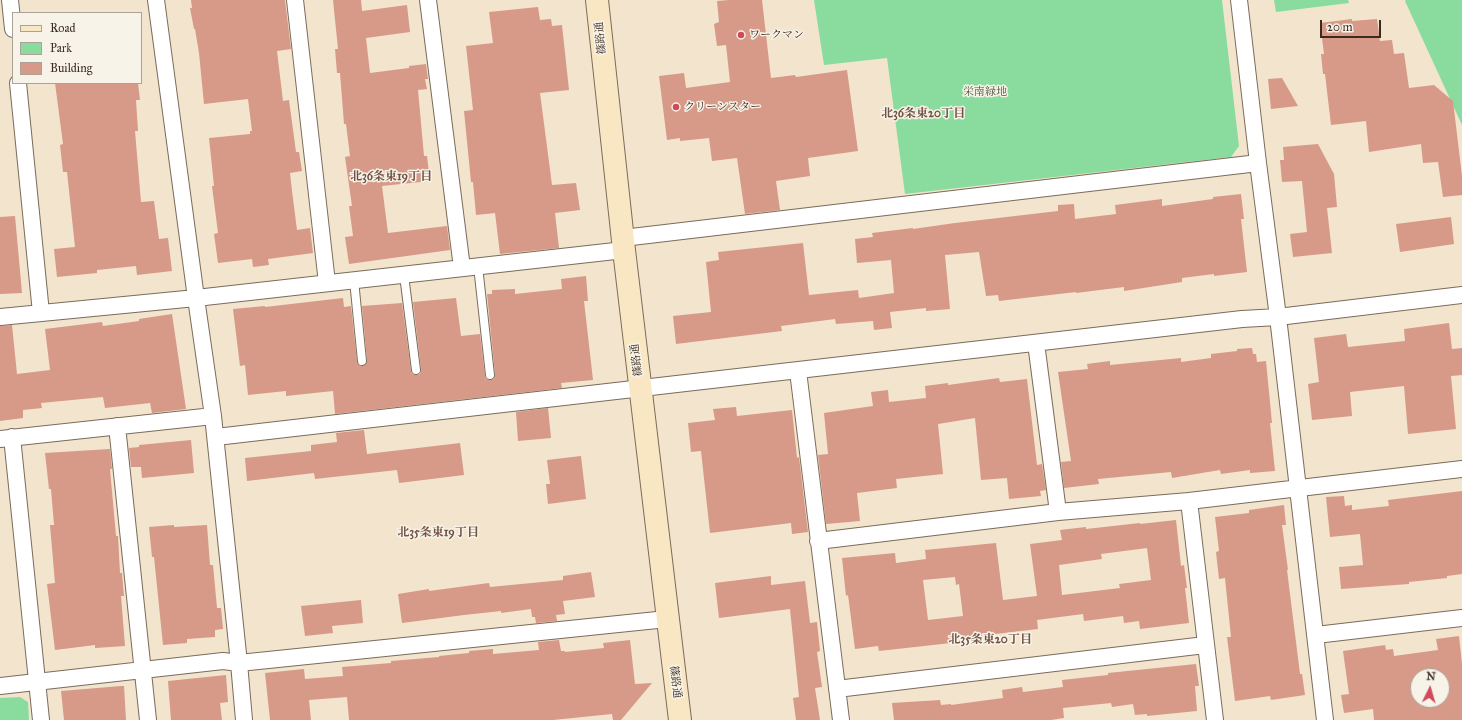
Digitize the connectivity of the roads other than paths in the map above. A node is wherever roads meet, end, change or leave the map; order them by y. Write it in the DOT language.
graph roads {
  1 [pos="10,0"];
  2 [pos="156,0"];
  3 [pos="295,0"];
  4 [pos="428,0"];
  5 [pos="597,0"];
  6 [pos="1239,0"];
  7 [pos="12,19"];
  8 [pos="18,84"];
  9 [pos="1258,163"];
  10 [pos="624,244"];
  11 [pos="478,266"];
  12 [pos="462,268"];
  13 [pos="404,275"];
  14 [pos="354,280"];
  15 [pos="327,283"];
  16 [pos="1462,295"];
  17 [pos="196,298"];
  18 [pos="41,313"];
  19 [pos="0,317"];
  20 [pos="1278,317"];
  21 [pos="1036,343"];
  22 [pos="362,361"];
  23 [pos="416,370"];
  24 [pos="798,371"];
  25 [pos="490,375"];
  26 [pos="641,388"];
  27 [pos="213,416"];
  28 [pos="116,426"];
  29 [pos="216,437"];
  30 [pos="6,438"];
  31 [pos="1462,469"];
  32 [pos="1298,488"];
  33 [pos="1189,500"];
  34 [pos="1058,512"];
  35 [pos="818,541"];
  36 [pos="1462,618"];
  37 [pos="667,619"];
  38 [pos="1316,635"];
  39 [pos="1205,646"];
  40 [pos="239,663"];
  41 [pos="144,670"];
  42 [pos="37,681"];
  43 [pos="0,686"];
  44 [pos="837,689"];
  45 [pos="41,720"];
  46 [pos="148,720"];
  47 [pos="244,720"];
  48 [pos="680,720"];
  49 [pos="841,720"];
  50 [pos="1215,720"];
  51 [pos="1326,720"];
  1 -- 7 [label="street"];
  2 -- 17 [label="street"];
  3 -- 15 [label="street"];
  4 -- 12 [label="street"];
  5 -- 10 [label="street, 篠路通"];
  6 -- 9 [label="street"];
  8 -- 18 [label="street"];
  9 -- 10 [label="street"];
  9 -- 20 [label="street"];
  10 -- 11 [label="street"];
  10 -- 26 [label="street, 篠路通"];
  11 -- 12 [label="street"];
  11 -- 25 [label="lane"];
  12 -- 13 [label="street"];
  13 -- 14 [label="street"];
  13 -- 23 [label="lane"];
  14 -- 15 [label="street"];
  14 -- 22 [label="lane"];
  15 -- 17 [label="street"];
  16 -- 20 [label="street"];
  17 -- 18 [label="street"];
  17 -- 27 [label="street"];
  18 -- 19 [label="street"];
  20 -- 21 [label="street"];
  20 -- 32 [label="street"];
  21 -- 24 [label="street"];
  21 -- 34 [label="street"];
  24 -- 26 [label="street"];
  24 -- 35 [label="street"];
  26 -- 29 [label="street"];
  26 -- 37 [label="street, 篠路通"];
  27 -- 28 [label="street"];
  27 -- 29 [label="street"];
  28 -- 30 [label="street"];
  28 -- 41 [label="street"];
  29 -- 40 [label="street"];
  30 -- 42 [label="street"];
  31 -- 32 [label="street"];
  32 -- 33 [label="street"];
  32 -- 38 [label="street"];
  33 -- 34 [label="street"];
  33 -- 39 [label="street"];
  34 -- 35 [label="street"];
  35 -- 44 [label="street"];
  36 -- 38 [label="street"];
  37 -- 40 [label="street"];
  37 -- 48 [label="street, 篠路通"];
  38 -- 51 [label="street"];
  39 -- 44 [label="street"];
  39 -- 50 [label="street"];
  40 -- 41 [label="street"];
  40 -- 47 [label="street"];
  41 -- 42 [label="street"];
  41 -- 46 [label="street"];
  42 -- 43 [label="street"];
  42 -- 45 [label="street"];
  44 -- 49 [label="street"];
}
